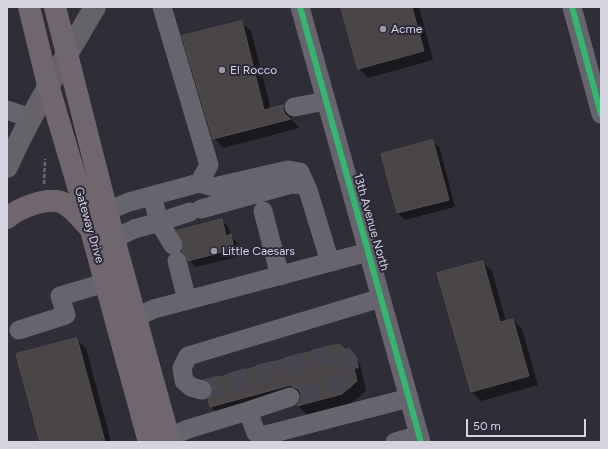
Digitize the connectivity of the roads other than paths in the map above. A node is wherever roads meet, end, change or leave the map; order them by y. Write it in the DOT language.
graph roads {
  1 [pos="29,7"];
  2 [pos="55,7"];
  3 [pos="95,7"];
  4 [pos="162,7"];
  5 [pos="300,7"];
  6 [pos="572,7"];
  7 [pos="66,54"];
  8 [pos="48,85"];
  9 [pos="326,101"];
  10 [pos="294,107"];
  11 [pos="7,110"];
  12 [pos="601,114"];
  13 [pos="30,118"];
  14 [pos="7,167"];
  15 [pos="199,183"];
  16 [pos="308,190"];
  17 [pos="152,196"];
  18 [pos="107,211"];
  19 [pos="263,211"];
  20 [pos="7,218"];
  21 [pos="159,222"];
  22 [pos="91,230"];
  23 [pos="114,239"];
  24 [pos="368,252"];
  25 [pos="330,262"];
  26 [pos="280,276"];
  27 [pos="105,283"];
  28 [pos="381,298"];
  29 [pos="187,300"];
  30 [pos="136,317"];
  31 [pos="19,330"];
  32 [pos="202,390"];
  33 [pos="290,397"];
  34 [pos="409,398"];
  35 [pos="248,412"];
  36 [pos="420,439"];
  37 [pos="163,440"];
  38 [pos="395,442"];
  1 -- 8 [label="highway, Gateway Drive"];
  2 -- 7 [label="highway, Gateway Drive"];
  3 -- 7 [label="main road"];
  4 -- 15 [label="street"];
  5 -- 9 [label="street, 13th Avenue North"];
  6 -- 12 [label="street"];
  7 -- 8 [label="main road"];
  7 -- 18 [label="highway, Gateway Drive"];
  8 -- 13 [label="main road"];
  8 -- 22 [label="highway, Gateway Drive"];
  9 -- 10 [label="street"];
  9 -- 24 [label="street, 13th Avenue North"];
  11 -- 13 [label="street"];
  13 -- 14 [label="main road"];
  15 -- 16 [label="street"];
  15 -- 17 [label="street"];
  16 -- 21 [label="street"];
  16 -- 25 [label="street"];
  17 -- 18 [label="street"];
  17 -- 21 [label="street"];
  18 -- 23 [label="highway, Gateway Drive"];
  19 -- 26 [label="street"];
  20 -- 22 [label="highway"];
  21 -- 23 [label="street"];
  21 -- 29 [label="street"];
  22 -- 27 [label="highway, Gateway Drive"];
  23 -- 30 [label="highway, Gateway Drive"];
  24 -- 25 [label="street"];
  24 -- 28 [label="street, 13th Avenue North"];
  25 -- 26 [label="street"];
  26 -- 29 [label="street"];
  27 -- 31 [label="street"];
  27 -- 37 [label="highway, Gateway Drive"];
  28 -- 32 [label="street"];
  28 -- 34 [label="street, 13th Avenue North"];
  29 -- 30 [label="street"];
  30 -- 37 [label="highway, Gateway Drive"];
  33 -- 35 [label="street"];
  34 -- 35 [label="street"];
  34 -- 36 [label="street, 13th Avenue North"];
  35 -- 37 [label="street"];
  36 -- 38 [label="street"];
}
